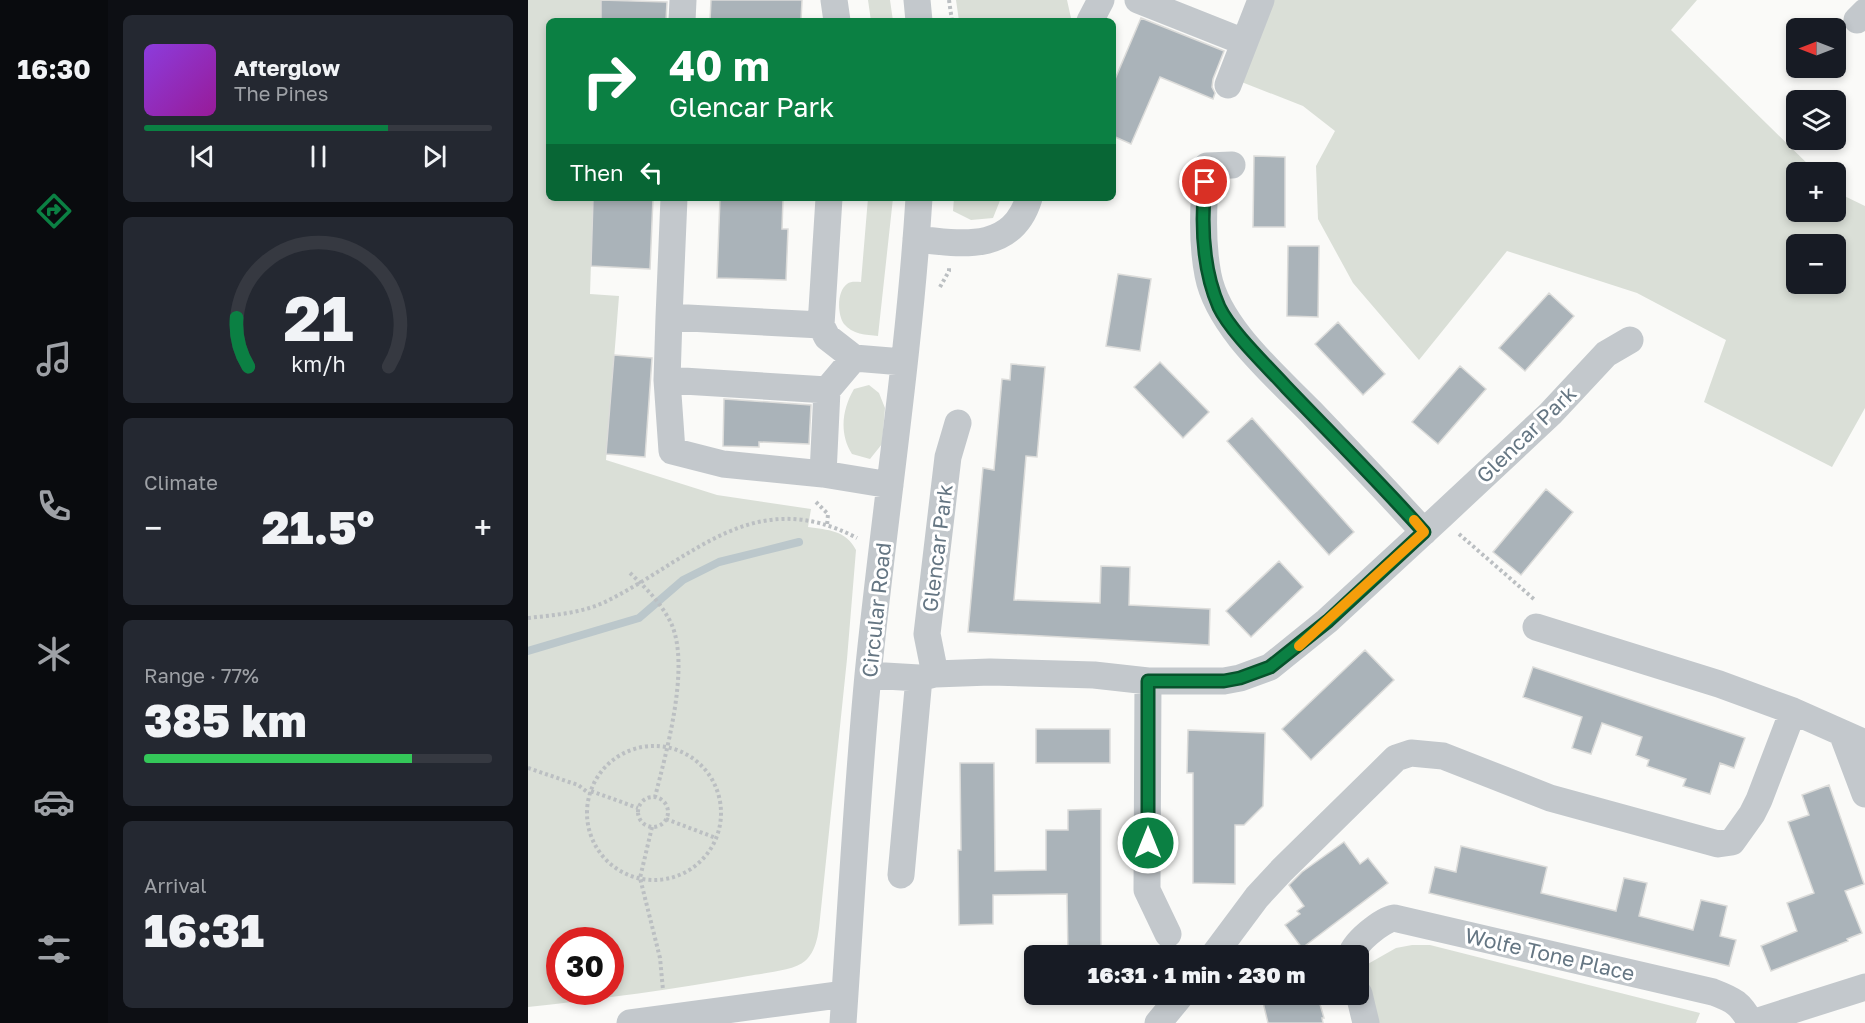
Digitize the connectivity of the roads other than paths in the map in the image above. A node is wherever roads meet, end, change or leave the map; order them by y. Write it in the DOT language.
graph roads {
  1 [pos="683,0"];
  2 [pos="834,0"];
  3 [pos="917,0"];
  4 [pos="1101,0"];
  5 [pos="1138,0"];
  6 [pos="1261,0"];
  7 [pos="682,18"];
  8 [pos="837,18"];
  9 [pos="919,18"];
  10 [pos="1092,18"];
  11 [pos="1244,42"];
  12 [pos="1228,85"];
  13 [pos="1232,165"];
  14 [pos="674,201"];
  15 [pos="829,201"];
  16 [pos="919,201"];
  17 [pos="1028,201"];
  18 [pos="916,239"];
  19 [pos="669,317"];
  20 [pos="821,325"];
  21 [pos="1630,340"];
  22 [pos="854,358"];
  23 [pos="903,362"];
  24 [pos="667,380"];
  25 [pos="827,390"];
  26 [pos="958,423"];
  27 [pos="823,474"];
  28 [pos="890,485"];
  29 [pos="1433,524"];
  30 [pos="1536,627"];
  31 [pos="868,675"];
  32 [pos="927,676"];
  33 [pos="1148,681"];
  34 [pos="1793,711"];
  35 [pos="1853,738"];
  36 [pos="1865,794"];
  37 [pos="901,875"];
  38 [pos="1168,934"];
  39 [pos="1221,945"];
  40 [pos="1356,945"];
  41 [pos="1865,987"];
  42 [pos="845,994"];
  43 [pos="1173,1005"];
  44 [pos="1362,1005"];
  45 [pos="689,1019"];
  46 [pos="630,1023"];
  47 [pos="843,1023"];
  48 [pos="1158,1023"];
  49 [pos="1366,1023"];
  50 [pos="1751,1023"];
  1 -- 7 [label="street"];
  2 -- 8 [label="street"];
  3 -- 9 [label="street"];
  4 -- 10 [label="street"];
  5 -- 11 [label="street"];
  6 -- 11 [label="street"];
  11 -- 12 [label="street"];
  13 -- 29 [label="street"];
  14 -- 19 [label="street"];
  15 -- 20 [label="street"];
  16 -- 18 [label="street, Circular Road"];
  17 -- 18 [label="street"];
  18 -- 23 [label="street, Circular Road"];
  19 -- 20 [label="street"];
  19 -- 24 [label="street"];
  20 -- 22 [label="street"];
  21 -- 29 [label="street, Glencar Park"];
  22 -- 23 [label="street"];
  22 -- 25 [label="street"];
  23 -- 28 [label="street, Circular Road"];
  24 -- 25 [label="street"];
  24 -- 27 [label="street"];
  25 -- 27 [label="street"];
  26 -- 32 [label="street, Glencar Park"];
  27 -- 28 [label="street"];
  28 -- 31 [label="street, Circular Road"];
  29 -- 33 [label="street, Glencar Park"];
  30 -- 34 [label="street"];
  31 -- 32 [label="street, Glencar Park"];
  31 -- 42 [label="street, Circular Road"];
  32 -- 33 [label="street, Glencar Park"];
  32 -- 37 [label="street, Glencar Park"];
  33 -- 38 [label="street"];
  34 -- 35 [label="street"];
  34 -- 39 [label="street"];
  35 -- 36 [label="street"];
  40 -- 50 [label="street, Wolfe Tone Place"];
  41 -- 50 [label="street"];
  42 -- 45 [label="street"];
  42 -- 47 [label="street, Circular Road"];
  43 -- 48 [label="street"];
  44 -- 49 [label="street"];
  45 -- 46 [label="street"];
}
